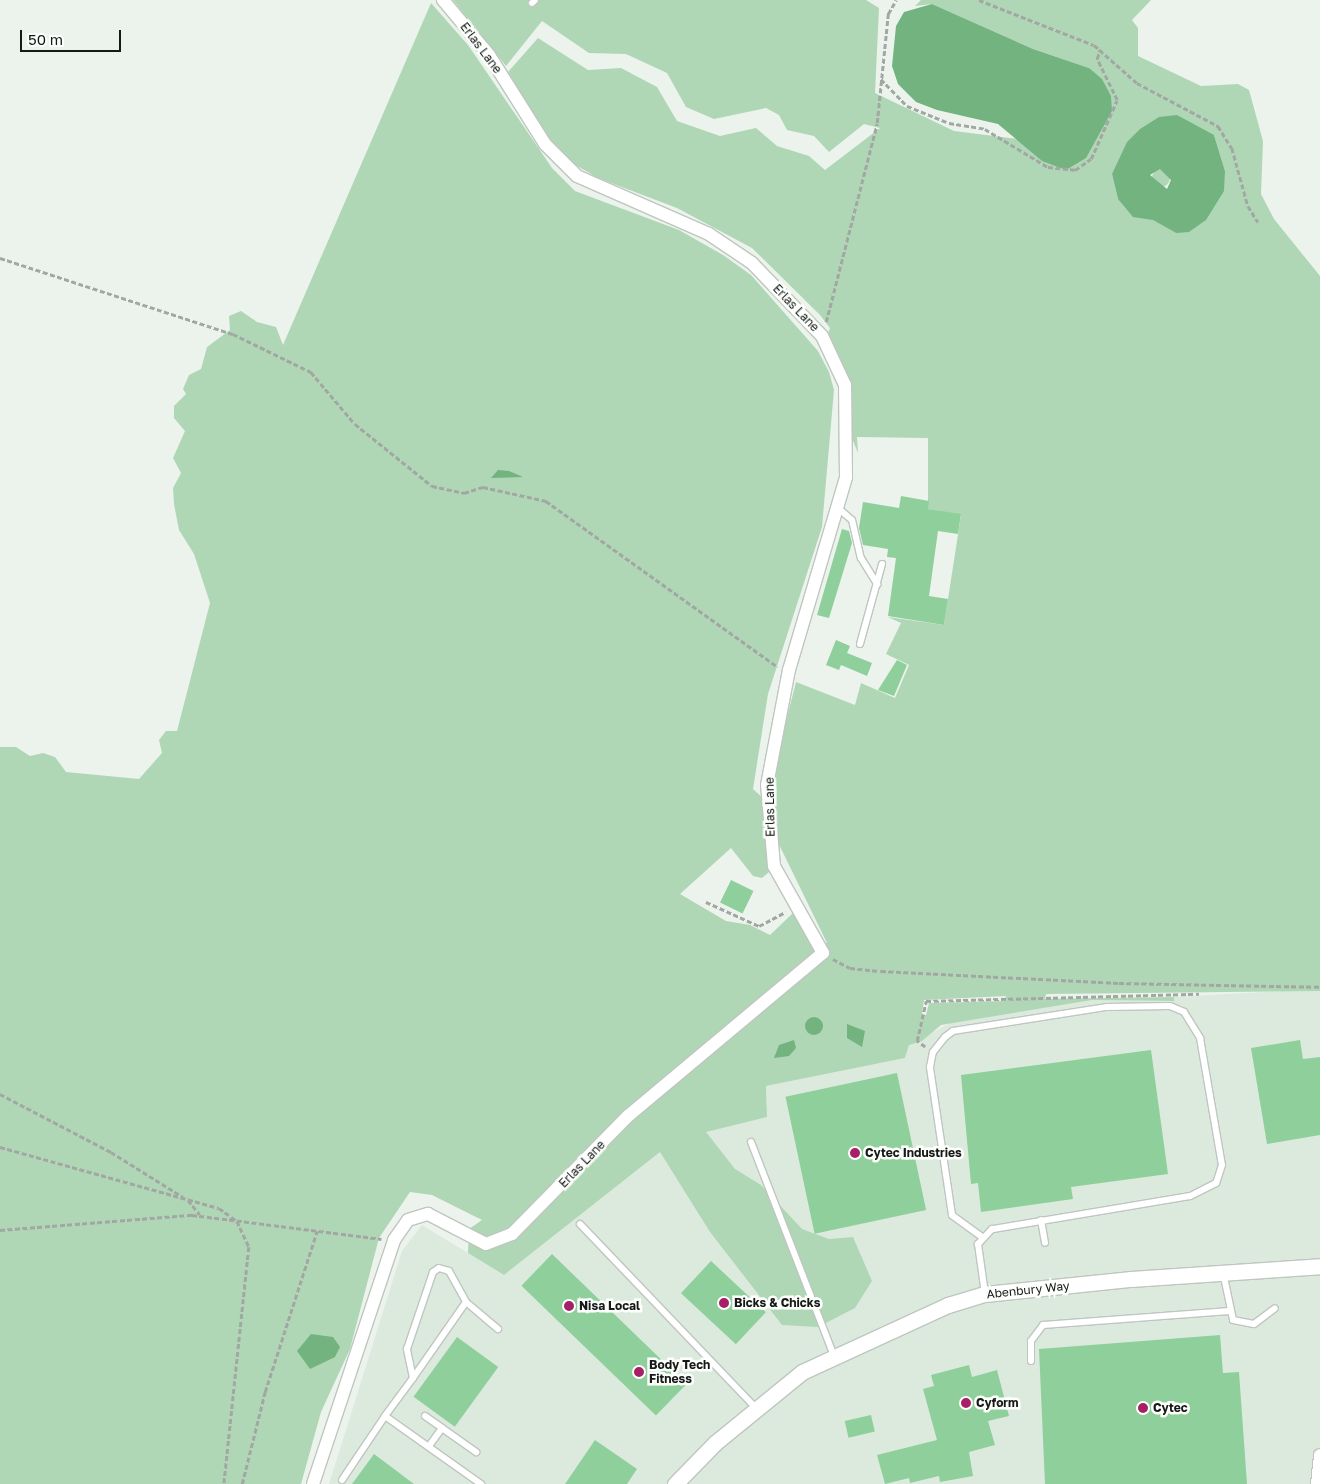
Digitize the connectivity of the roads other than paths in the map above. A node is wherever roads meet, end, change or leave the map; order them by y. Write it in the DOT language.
graph roads {
  1 [pos="443,0"];
  2 [pos="838,508"];
  3 [pos="882,564"];
  4 [pos="877,584"];
  5 [pos="860,644"];
  6 [pos="751,1142"];
  7 [pos="1041,1220"];
  8 [pos="580,1224"];
  9 [pos="982,1237"];
  10 [pos="1045,1243"];
  11 [pos="1320,1266"];
  12 [pos="1223,1271"];
  13 [pos="986,1294"];
  14 [pos="466,1302"];
  15 [pos="1275,1308"];
  16 [pos="1229,1311"];
  17 [pos="498,1329"];
  18 [pos="834,1358"];
  19 [pos="1031,1361"];
  20 [pos="413,1378"];
  21 [pos="756,1408"];
  22 [pos="386,1416"];
  23 [pos="425,1416"];
  24 [pos="442,1428"];
  25 [pos="428,1446"];
  26 [pos="476,1452"];
  27 [pos="1320,1455"];
  28 [pos="342,1480"];
  29 [pos="314,1484"];
  30 [pos="481,1484"];
  31 [pos="675,1484"];
  32 [pos="1317,1484"];
  1 -- 2 [label="street, Erlas Lane"];
  2 -- 4 [label="lane"];
  2 -- 29 [label="street, Erlas Lane"];
  3 -- 4 [label="lane"];
  4 -- 5 [label="lane"];
  6 -- 18 [label="lane"];
  7 -- 9 [label="lane"];
  7 -- 9 [label="lane"];
  7 -- 10 [label="lane"];
  8 -- 21 [label="lane"];
  9 -- 13 [label="lane"];
  11 -- 12 [label="street, Abenbury Way"];
  12 -- 13 [label="street, Abenbury Way"];
  12 -- 16 [label="lane"];
  13 -- 18 [label="street, Abenbury Way"];
  14 -- 17 [label="lane"];
  14 -- 20 [label="lane"];
  14 -- 20 [label="lane"];
  15 -- 16 [label="lane"];
  16 -- 19 [label="lane"];
  18 -- 21 [label="street, Abenbury Way"];
  20 -- 22 [label="lane"];
  21 -- 31 [label="street, Abenbury Way"];
  22 -- 25 [label="lane"];
  22 -- 28 [label="lane"];
  23 -- 24 [label="lane"];
  24 -- 25 [label="lane"];
  24 -- 26 [label="lane"];
  25 -- 30 [label="lane"];
  27 -- 32 [label="street"];
}
